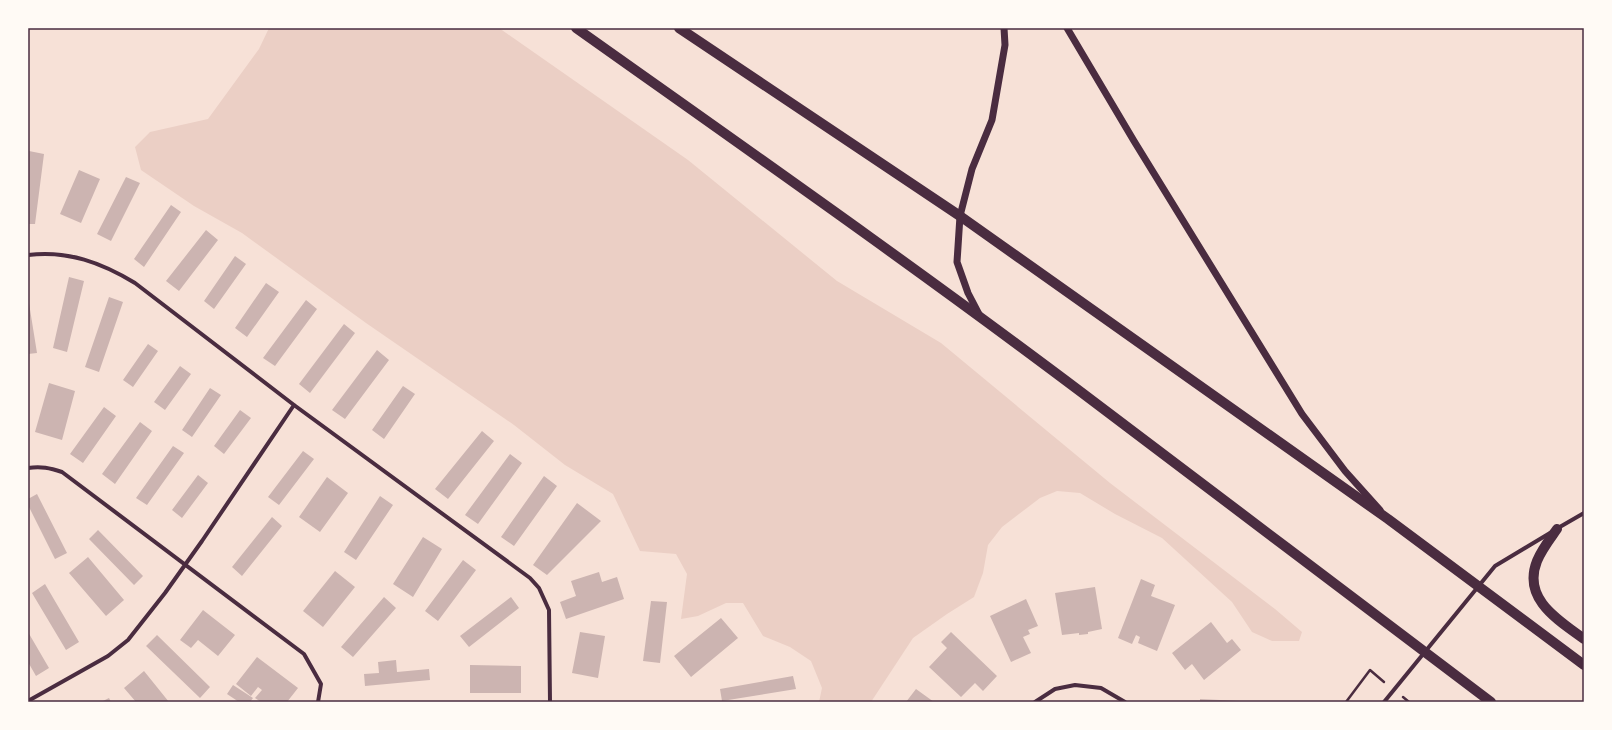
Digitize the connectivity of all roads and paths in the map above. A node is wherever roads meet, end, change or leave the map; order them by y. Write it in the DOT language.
graph roads {
  1 [pos="576,28"];
  2 [pos="679,28"];
  3 [pos="1004,28"];
  4 [pos="1067,28"];
  5 [pos="960,216"];
  6 [pos="28,255"];
  7 [pos="982,320"];
  8 [pos="294,405"];
  9 [pos="28,468"];
  10 [pos="1584,513"];
  11 [pos="1388,519"];
  12 [pos="1557,529"];
  13 [pos="185,564"];
  14 [pos="1477,586"];
  15 [pos="1584,639"];
  16 [pos="1424,652"];
  17 [pos="1584,665"];
  18 [pos="1394,690"];
  19 [pos="28,701"];
  20 [pos="318,702"];
  21 [pos="550,702"];
  22 [pos="1035,702"];
  23 [pos="1125,702"];
  24 [pos="1346,702"];
  25 [pos="1384,702"];
  26 [pos="1491,702"];
  1 -- 7 [label="main road"];
  2 -- 5 [label="main road"];
  3 -- 5 [label="street"];
  4 -- 11 [label="street"];
  5 -- 7 [label="street"];
  5 -- 11 [label="main road"];
  6 -- 8 [label="street"];
  7 -- 16 [label="main road"];
  8 -- 13 [label="street"];
  8 -- 21 [label="street"];
  9 -- 13 [label="street"];
  10 -- 12 [label="street"];
  11 -- 14 [label="main road"];
  12 -- 14 [label="street"];
  12 -- 15 [label="main road"];
  13 -- 19 [label="street"];
  13 -- 20 [label="street"];
  14 -- 16 [label="street"];
  14 -- 17 [label="main road"];
  16 -- 18 [label="street"];
  16 -- 26 [label="main road"];
  18 -- 24 [label="path"];
  18 -- 25 [label="street"];
  22 -- 23 [label="street"];
}
